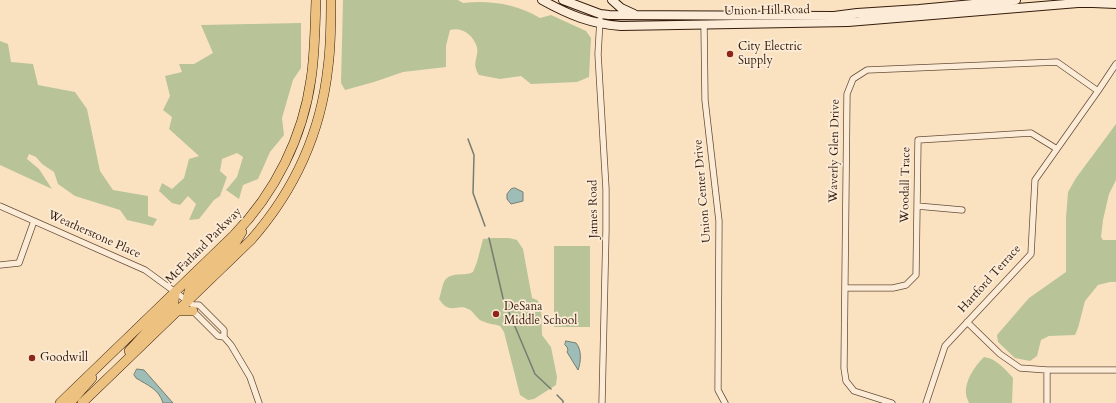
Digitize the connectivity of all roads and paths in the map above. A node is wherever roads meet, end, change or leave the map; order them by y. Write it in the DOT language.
graph roads {
  1 [pos="316,0"];
  2 [pos="325,0"];
  3 [pos="331,0"];
  4 [pos="542,0"];
  5 [pos="563,0"];
  6 [pos="612,0"];
  7 [pos="1016,0"];
  8 [pos="1116,4"];
  9 [pos="600,14"];
  10 [pos="637,16"];
  11 [pos="599,24"];
  12 [pos="704,24"];
  13 [pos="330,29"];
  14 [pos="1116,64"];
  15 [pos="1098,92"];
  16 [pos="330,111"];
  17 [pos="318,121"];
  18 [pos="1057,149"];
  19 [pos="0,206"];
  20 [pos="917,206"];
  21 [pos="962,210"];
  22 [pos="34,221"];
  23 [pos="247,222"];
  24 [pos="0,265"];
  25 [pos="845,288"];
  26 [pos="175,292"];
  27 [pos="191,306"];
  28 [pos="967,322"];
  29 [pos="122,364"];
  30 [pos="98,366"];
  31 [pos="1047,370"];
  32 [pos="1116,370"];
  33 [pos="60,403"];
  34 [pos="70,403"];
  35 [pos="82,403"];
  36 [pos="259,403"];
  37 [pos="602,403"];
  38 [pos="725,403"];
  39 [pos="892,403"];
  40 [pos="926,403"];
  41 [pos="1047,403"];
  1 -- 23 [label="main road, McFarland Parkway"];
  2 -- 13 [label="main road"];
  3 -- 13 [label="main road"];
  4 -- 11 [label="street, Union Hill Road"];
  5 -- 9 [label="street, Union Hill Road"];
  6 -- 10 [label="street"];
  7 -- 10 [label="street, Union Hill Road"];
  8 -- 12 [label="street, Union Hill Road"];
  9 -- 10 [label="street, Union Hill Road"];
  9 -- 11 [label="street, James Road"];
  11 -- 12 [label="street, Union Hill Road"];
  11 -- 37 [label="street, James Road"];
  12 -- 38 [label="street, Union Center Drive"];
  13 -- 17 [label="main road"];
  14 -- 15 [label="street, Hartford Terrace"];
  15 -- 18 [label="street, Hartford Terrace"];
  15 -- 25 [label="street, Waverly Glen Drive"];
  16 -- 17 [label="main road"];
  17 -- 27 [label="main road"];
  18 -- 20 [label="street, Woodall Trace"];
  18 -- 28 [label="street, Hartford Terrace"];
  19 -- 22 [label="street, Weatherstone Place"];
  20 -- 21 [label="street"];
  20 -- 25 [label="street, Woodall Trace"];
  22 -- 24 [label="street"];
  22 -- 26 [label="street, Weatherstone Place"];
  23 -- 26 [label="main road, McFarland Parkway"];
  23 -- 27 [label="main road"];
  25 -- 39 [label="street, Waverly Glen Drive"];
  26 -- 27 [label="street, Weatherstone Place"];
  26 -- 29 [label="main road"];
  26 -- 30 [label="main road, McFarland Parkway"];
  27 -- 29 [label="main road"];
  27 -- 36 [label="street, Weatherstone Place"];
  28 -- 31 [label="street"];
  28 -- 40 [label="street, Hartford Terrace"];
  29 -- 35 [label="main road"];
  30 -- 33 [label="main road, McFarland Parkway"];
  30 -- 34 [label="main road"];
  31 -- 32 [label="street"];
  31 -- 41 [label="street"];
}
